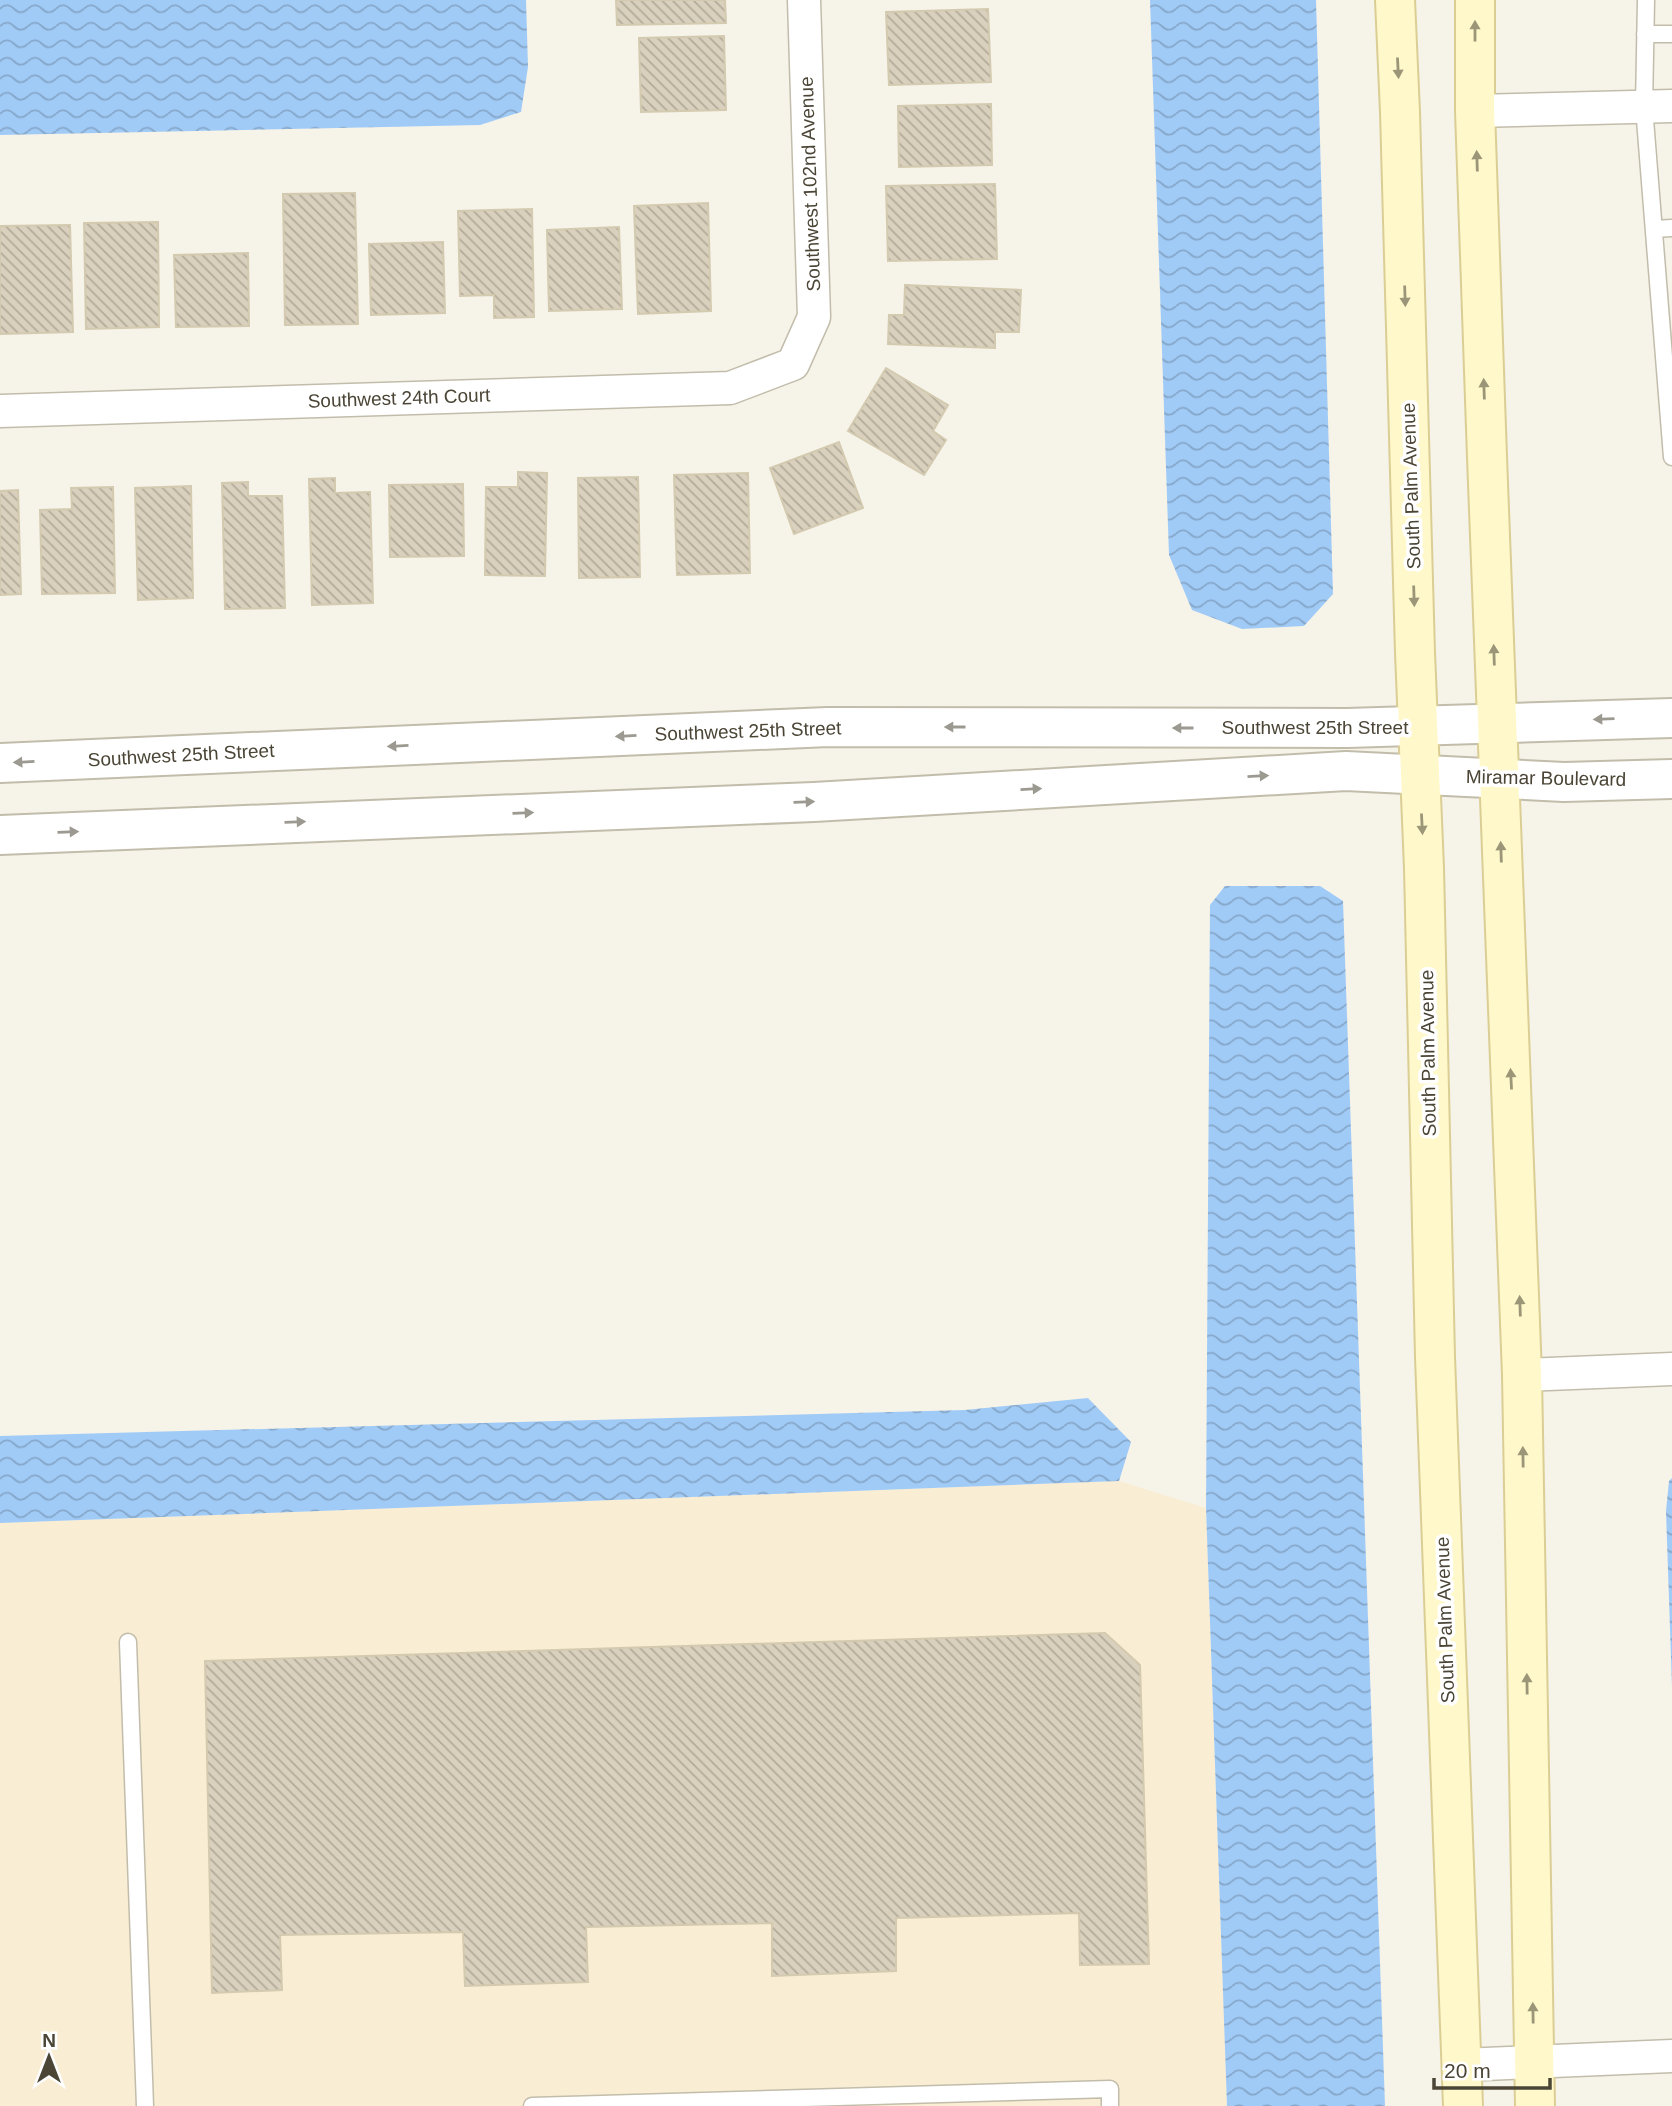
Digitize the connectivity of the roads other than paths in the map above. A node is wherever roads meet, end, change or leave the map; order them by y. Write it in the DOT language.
graph roads {
  1 [pos="804,0"];
  2 [pos="1395,0"];
  3 [pos="1475,0"];
  4 [pos="1646,0"];
  5 [pos="1645,34"];
  6 [pos="1672,34"];
  7 [pos="1658,106"];
  8 [pos="1475,111"];
  9 [pos="1672,228"];
  10 [pos="1654,229"];
  11 [pos="793,364"];
  12 [pos="0,411"];
  13 [pos="1672,457"];
  14 [pos="1672,718"];
  15 [pos="1496,723"];
  16 [pos="1419,726"];
  17 [pos="0,763"];
  18 [pos="1420,775"];
  19 [pos="1498,779"];
  20 [pos="1672,779"];
  21 [pos="0,835"];
  22 [pos="1672,1369"];
  23 [pos="1522,1375"];
  24 [pos="128,1642"];
  25 [pos="1672,2056"];
  26 [pos="1534,2060"];
  27 [pos="1462,2065"];
  28 [pos="655,2104"];
  29 [pos="145,2106"];
  30 [pos="533,2106"];
  31 [pos="1110,2106"];
  32 [pos="1463,2106"];
  33 [pos="1535,2106"];
  1 -- 11 [label="street, Southwest 102nd Avenue"];
  2 -- 16 [label="main road, South Palm Avenue, one-way"];
  8 -- 3 [label="main road, one-way"];
  4 -- 5 [label="lane"];
  5 -- 6 [label="lane"];
  5 -- 7 [label="lane"];
  7 -- 8 [label="street"];
  7 -- 10 [label="lane"];
  15 -- 8 [label="main road, one-way"];
  9 -- 10 [label="lane"];
  10 -- 13 [label="lane"];
  11 -- 12 [label="street, Southwest 24th Court"];
  14 -- 15 [label="street, one-way"];
  15 -- 16 [label="street, Southwest 25th Street"];
  15 -- 19 [label="main road"];
  16 -- 17 [label="street, Southwest 25th Street, one-way"];
  16 -- 18 [label="main road, South Palm Avenue"];
  18 -- 19 [label="street, Miramar Boulevard"];
  21 -- 18 [label="street, one-way"];
  18 -- 27 [label="main road, South Palm Avenue, one-way"];
  19 -- 20 [label="street, Miramar Boulevard"];
  23 -- 19 [label="main road, one-way"];
  22 -- 23 [label="street"];
  26 -- 23 [label="main road, one-way"];
  24 -- 29 [label="lane"];
  25 -- 26 [label="street"];
  26 -- 27 [label="street"];
  26 -- 33 [label="main road"];
  27 -- 32 [label="main road, South Palm Avenue"];
  28 -- 30 [label="lane"];
  28 -- 31 [label="lane"];
}
